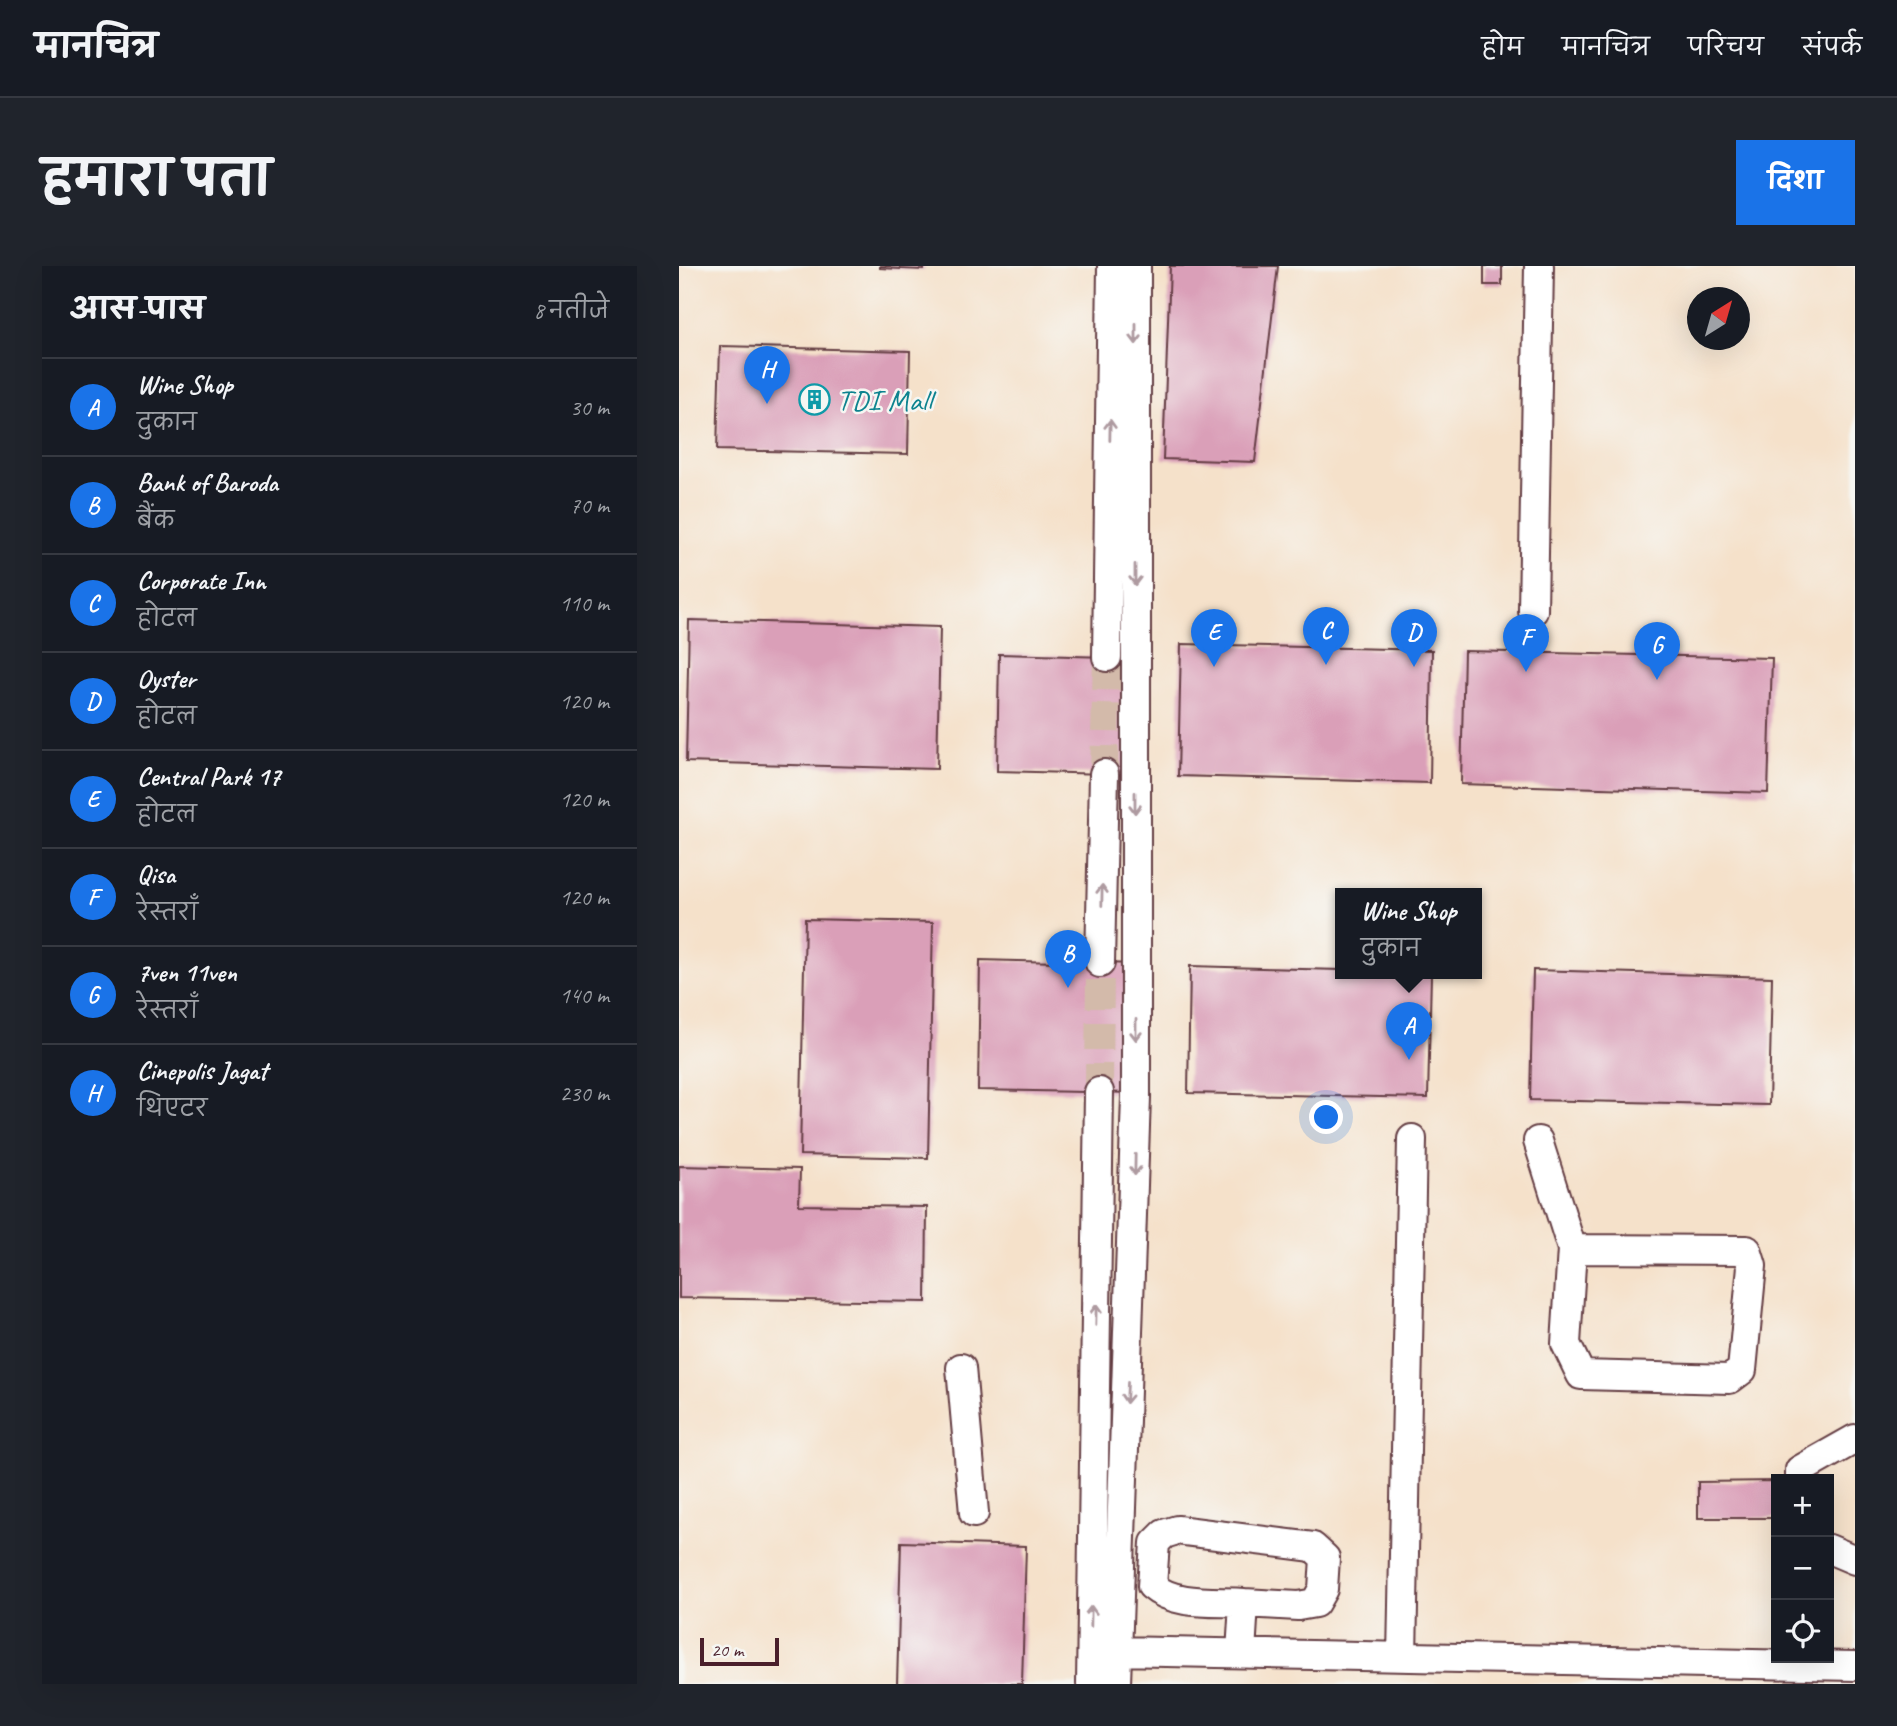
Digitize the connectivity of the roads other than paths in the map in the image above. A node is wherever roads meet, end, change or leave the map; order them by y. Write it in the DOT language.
graph roads {
  1 [pos="1112,266"];
  2 [pos="1136,266"];
  3 [pos="1539,266"];
  4 [pos="1122,503"];
  5 [pos="1533,611"];
  6 [pos="1107,657"];
  7 [pos="1104,774"];
  8 [pos="1100,963"];
  9 [pos="1099,1093"];
  10 [pos="1412,1139"];
  11 [pos="1538,1141"];
  12 [pos="1572,1249"];
  13 [pos="961,1368"];
  14 [pos="1855,1439"];
  15 [pos="1800,1474"];
  16 [pos="974,1513"];
  17 [pos="1834,1551"];
  18 [pos="1855,1560"];
  19 [pos="1244,1603"];
  20 [pos="1116,1651"];
  21 [pos="1241,1653"];
  22 [pos="1402,1657"];
  23 [pos="1855,1667"];
  24 [pos="1090,1684"];
  25 [pos="1116,1684"];
  4 -- 1 [label="street, one-way"];
  2 -- 4 [label="street, one-way"];
  3 -- 5 [label="street"];
  4 -- 6 [label="street"];
  4 -- 20 [label="street, one-way"];
  8 -- 7 [label="street, one-way"];
  24 -- 9 [label="street, one-way"];
  10 -- 22 [label="street"];
  11 -- 12 [label="street"];
  12 -- 12 [label="street"];
  13 -- 16 [label="street"];
  14 -- 15 [label="street"];
  17 -- 18 [label="street"];
  19 -- 19 [label="street"];
  19 -- 21 [label="street"];
  20 -- 21 [label="street"];
  20 -- 25 [label="street"];
  21 -- 22 [label="street"];
  22 -- 23 [label="street"];
}
